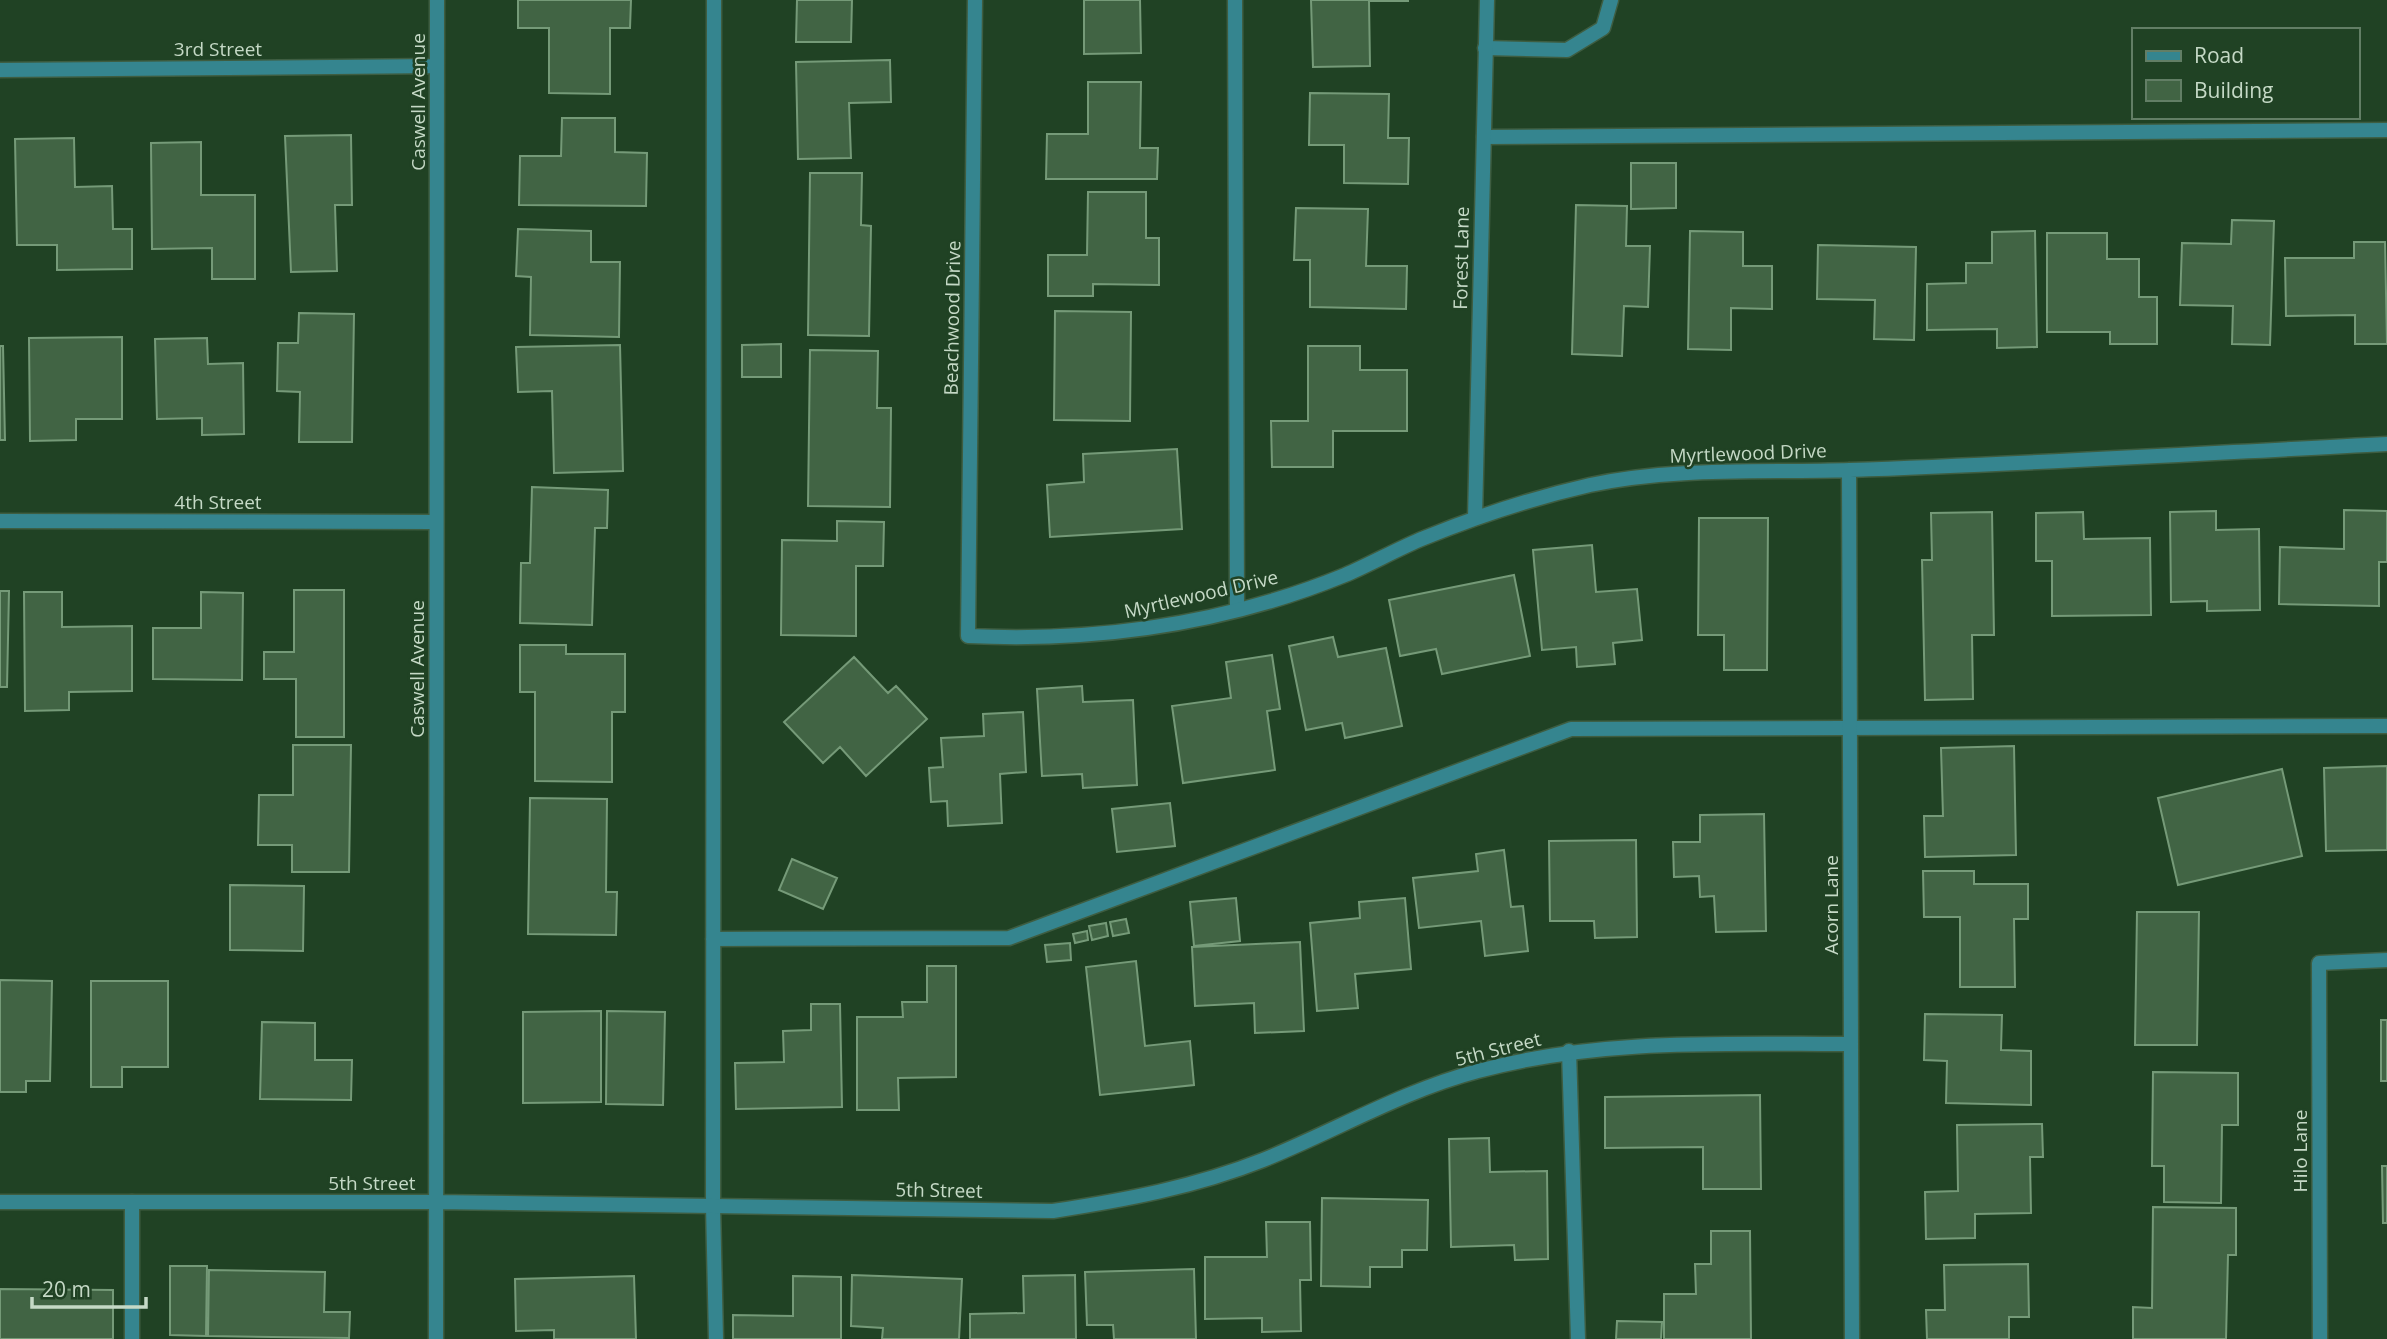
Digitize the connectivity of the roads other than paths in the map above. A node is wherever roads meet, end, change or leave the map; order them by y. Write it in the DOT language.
graph roads {
  1 [pos="437,0"];
  2 [pos="714,0"];
  3 [pos="975,0"];
  4 [pos="1234,0"];
  5 [pos="1487,0"];
  6 [pos="1611,0"];
  7 [pos="1485,48"];
  8 [pos="437,66"];
  9 [pos="0,70"];
  10 [pos="2387,130"];
  11 [pos="1483,137"];
  12 [pos="2387,444"];
  13 [pos="1849,470"];
  14 [pos="1475,518"];
  15 [pos="0,521"];
  16 [pos="436,522"];
  17 [pos="1237,609"];
  18 [pos="968,636"];
  19 [pos="2387,726"];
  20 [pos="1850,730"];
  21 [pos="713,939"];
  22 [pos="2387,960"];
  23 [pos="1851,1044"];
  24 [pos="1569,1051"];
  25 [pos="0,1202"];
  26 [pos="132,1202"];
  27 [pos="436,1202"];
  28 [pos="713,1206"];
  29 [pos="132,1339"];
  30 [pos="436,1339"];
  31 [pos="716,1339"];
  32 [pos="1578,1339"];
  33 [pos="1852,1339"];
  34 [pos="2320,1339"];
  1 -- 8 [label="street, Caswell Avenue"];
  2 -- 21 [label="street"];
  3 -- 18 [label="street, Beachwood Drive"];
  4 -- 17 [label="street"];
  5 -- 7 [label="street, Forest Lane"];
  6 -- 7 [label="street"];
  7 -- 11 [label="street, Forest Lane"];
  8 -- 9 [label="street, 3rd Street"];
  8 -- 16 [label="street, Caswell Avenue"];
  10 -- 11 [label="street"];
  11 -- 14 [label="street, Forest Lane"];
  12 -- 13 [label="street, Myrtlewood Drive"];
  13 -- 14 [label="street, Myrtlewood Drive"];
  13 -- 20 [label="street, Acorn Lane"];
  14 -- 17 [label="street, Myrtlewood Drive"];
  15 -- 16 [label="street, 4th Street"];
  16 -- 27 [label="street, Caswell Avenue"];
  17 -- 18 [label="street, Myrtlewood Drive"];
  19 -- 20 [label="street"];
  20 -- 21 [label="street"];
  20 -- 23 [label="street, Acorn Lane"];
  21 -- 28 [label="street"];
  22 -- 34 [label="street, Hilo Lane"];
  23 -- 24 [label="street, 5th Street"];
  23 -- 33 [label="street, Acorn Lane"];
  24 -- 28 [label="street, 5th Street"];
  24 -- 32 [label="street"];
  25 -- 26 [label="street, 5th Street"];
  26 -- 27 [label="street, 5th Street"];
  26 -- 29 [label="street"];
  27 -- 28 [label="street, 5th Street"];
  27 -- 30 [label="street, Caswell Avenue"];
  28 -- 31 [label="street"];
}
